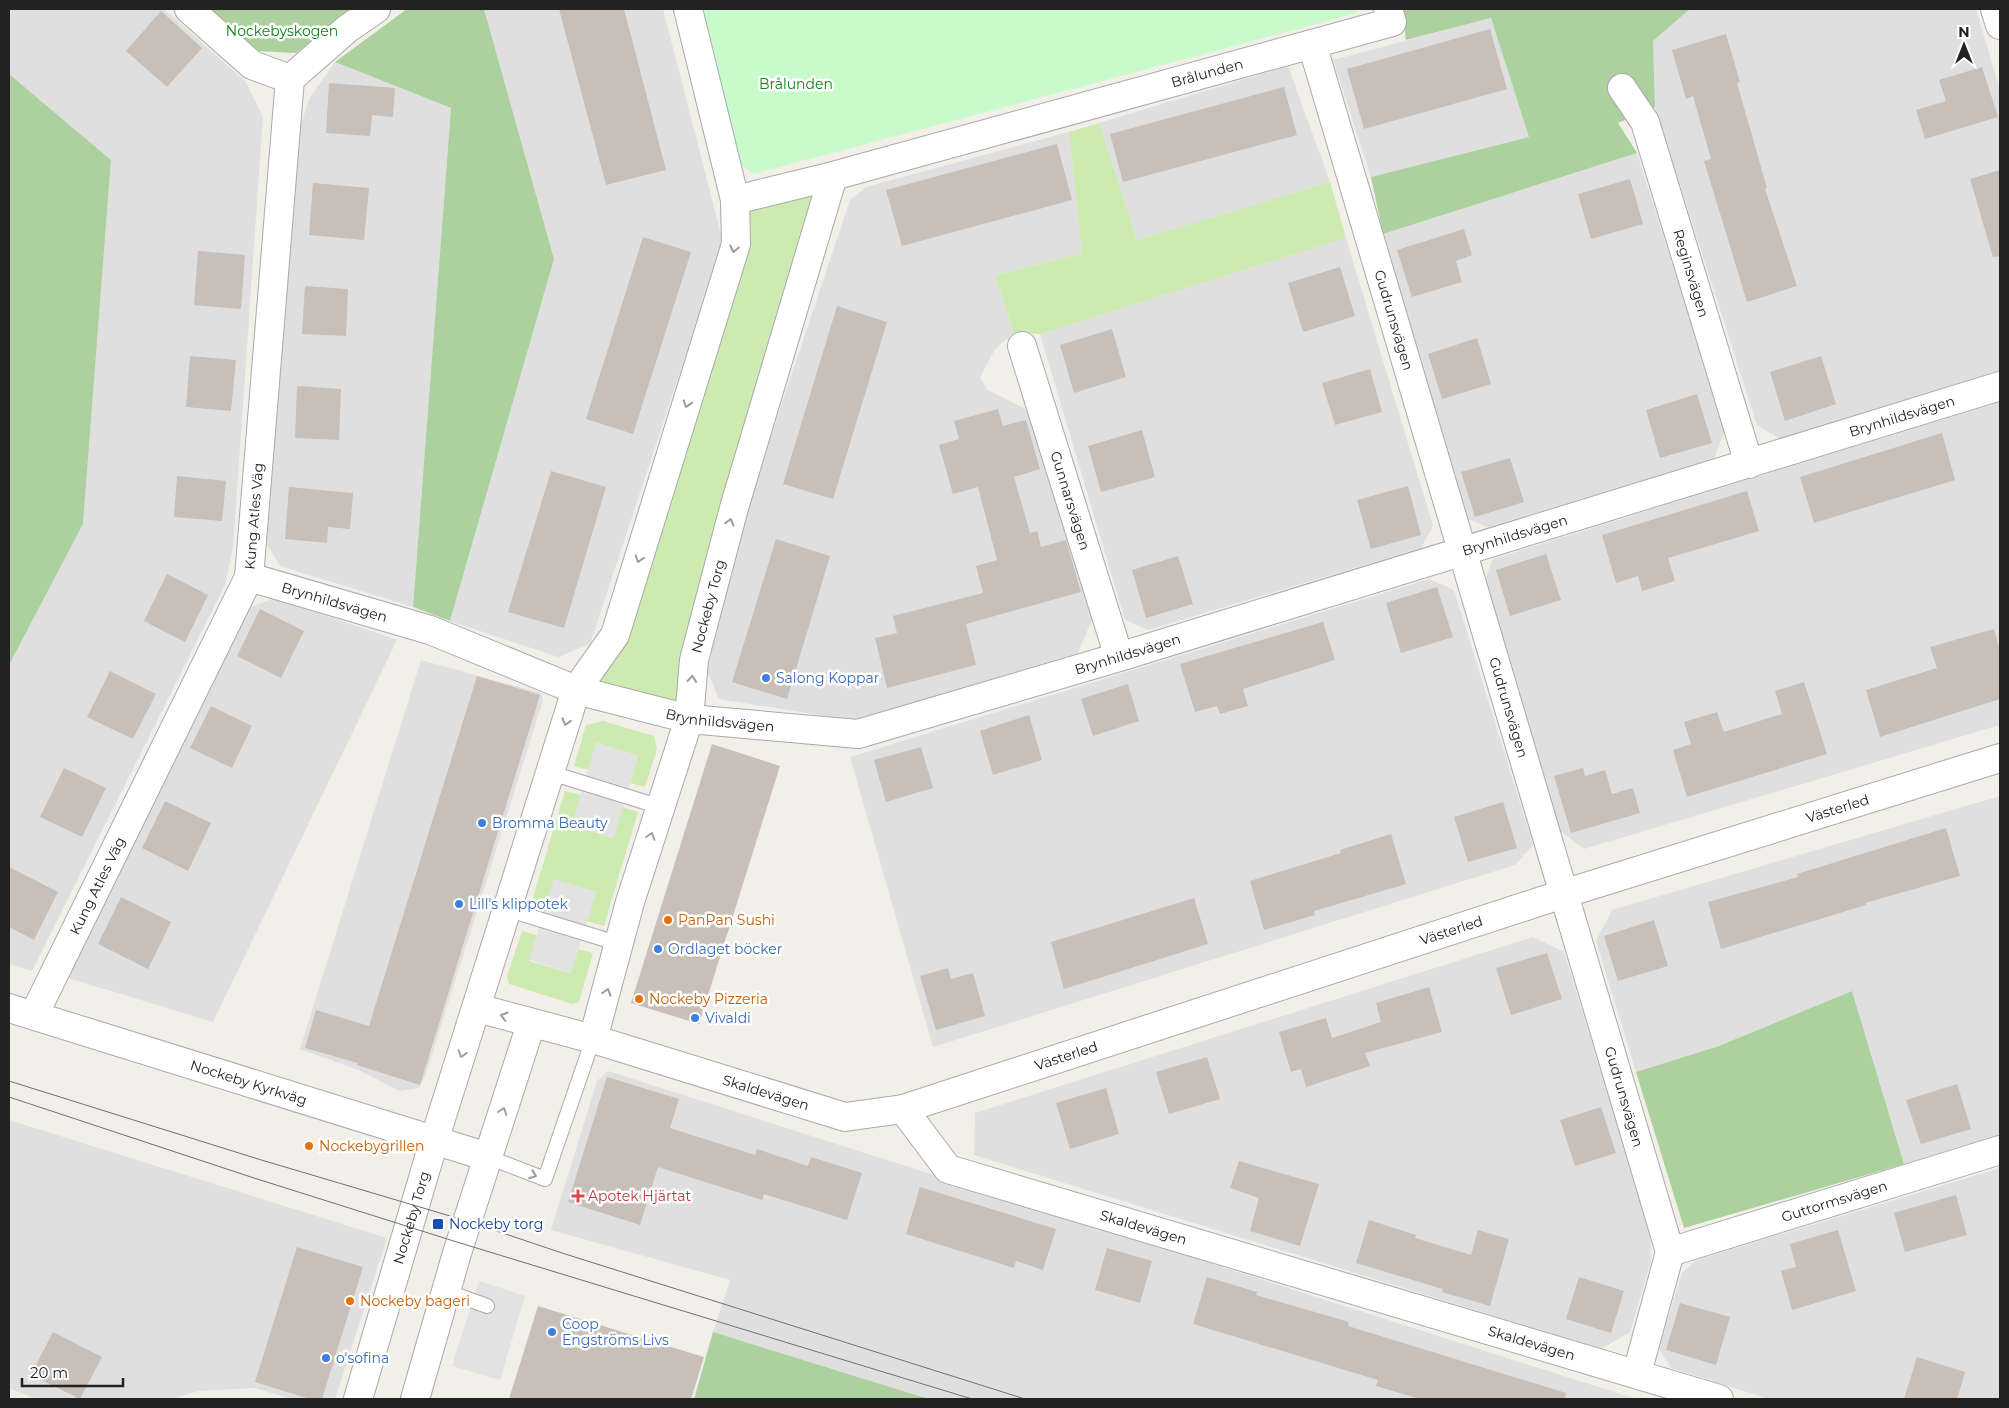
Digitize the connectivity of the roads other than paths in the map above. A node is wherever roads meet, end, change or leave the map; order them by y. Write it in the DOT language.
graph roads {
  1 [pos="189,9"];
  2 [pos="376,9"];
  3 [pos="688,9"];
  4 [pos="1388,9"];
  5 [pos="1995,9"];
  6 [pos="2000,26"];
  7 [pos="1312,44"];
  8 [pos="290,79"];
  9 [pos="1622,88"];
  10 [pos="833,176"];
  11 [pos="735,200"];
  12 [pos="1022,346"];
  13 [pos="2000,386"];
  14 [pos="1749,464"];
  15 [pos="1461,552"];
  16 [pos="249,577"];
  17 [pos="1119,657"];
  18 [pos="576,690"];
  19 [pos="688,719"];
  20 [pos="2000,758"];
  21 [pos="551,773"];
  22 [pos="660,807"];
  23 [pos="1563,894"];
  24 [pos="508,910"];
  25 [pos="620,944"];
  26 [pos="477,1008"];
  27 [pos="21,1012"];
  28 [pos="531,1024"];
  29 [pos="593,1039"];
  30 [pos="903,1109"];
  31 [pos="434,1141"];
  32 [pos="2000,1150"];
  33 [pos="488,1158"];
  34 [pos="1670,1252"];
  35 [pos="446,1291"];
  36 [pos="488,1306"];
  37 [pos="1637,1373"];
  38 [pos="358,1399"];
  39 [pos="415,1399"];
  40 [pos="1719,1399"];
  1 -- 8 [label="street"];
  2 -- 8 [label="street"];
  3 -- 11 [label="street"];
  4 -- 7 [label="street, Brålunden"];
  5 -- 6 [label="street"];
  7 -- 10 [label="street, Brålunden"];
  7 -- 15 [label="street, Gudrunsvägen"];
  8 -- 16 [label="street, Kung Atles Väg"];
  9 -- 14 [label="street, Reginsvägen"];
  10 -- 11 [label="street, Brålunden"];
  19 -- 10 [label="street, Nockeby Torg, one-way"];
  11 -- 18 [label="street, Nockeby Torg, one-way"];
  12 -- 17 [label="street, Gunnarsvägen"];
  13 -- 14 [label="street, Brynhildsvägen"];
  14 -- 15 [label="street, Brynhildsvägen"];
  15 -- 17 [label="street, Brynhildsvägen"];
  15 -- 23 [label="street, Gudrunsvägen"];
  16 -- 18 [label="street, Brynhildsvägen"];
  16 -- 27 [label="street, Kung Atles Väg"];
  17 -- 19 [label="street, Brynhildsvägen"];
  18 -- 19 [label="street, Brynhildsvägen"];
  18 -- 21 [label="street, Nockeby Torg, one-way"];
  19 -- 22 [label="street, Nockeby Torg"];
  20 -- 23 [label="street, Västerled"];
  21 -- 22 [label="lane"];
  21 -- 24 [label="street, Nockeby Torg"];
  25 -- 22 [label="street, Nockeby Torg, one-way"];
  23 -- 30 [label="street, Västerled"];
  23 -- 34 [label="street, Gudrunsvägen"];
  24 -- 25 [label="lane"];
  24 -- 26 [label="street, Nockeby Torg"];
  29 -- 25 [label="street, Nockeby Torg, one-way"];
  28 -- 26 [label="street, one-way"];
  26 -- 31 [label="street, Nockeby Torg, one-way"];
  27 -- 31 [label="street, Nockeby Kyrkväg"];
  28 -- 29 [label="street"];
  33 -- 28 [label="street, one-way"];
  29 -- 30 [label="street, Skaldevägen"];
  33 -- 29 [label="lane, Nockeby Torg, one-way"];
  30 -- 37 [label="street, Skaldevägen"];
  31 -- 33 [label="street, Nockeby Kyrkväg"];
  31 -- 38 [label="street, Nockeby Torg"];
  32 -- 34 [label="street, Guttormsvägen"];
  33 -- 35 [label="street"];
  34 -- 37 [label="street"];
  35 -- 36 [label="lane"];
  35 -- 39 [label="street"];
  37 -- 40 [label="street, Skaldevägen"];
}
